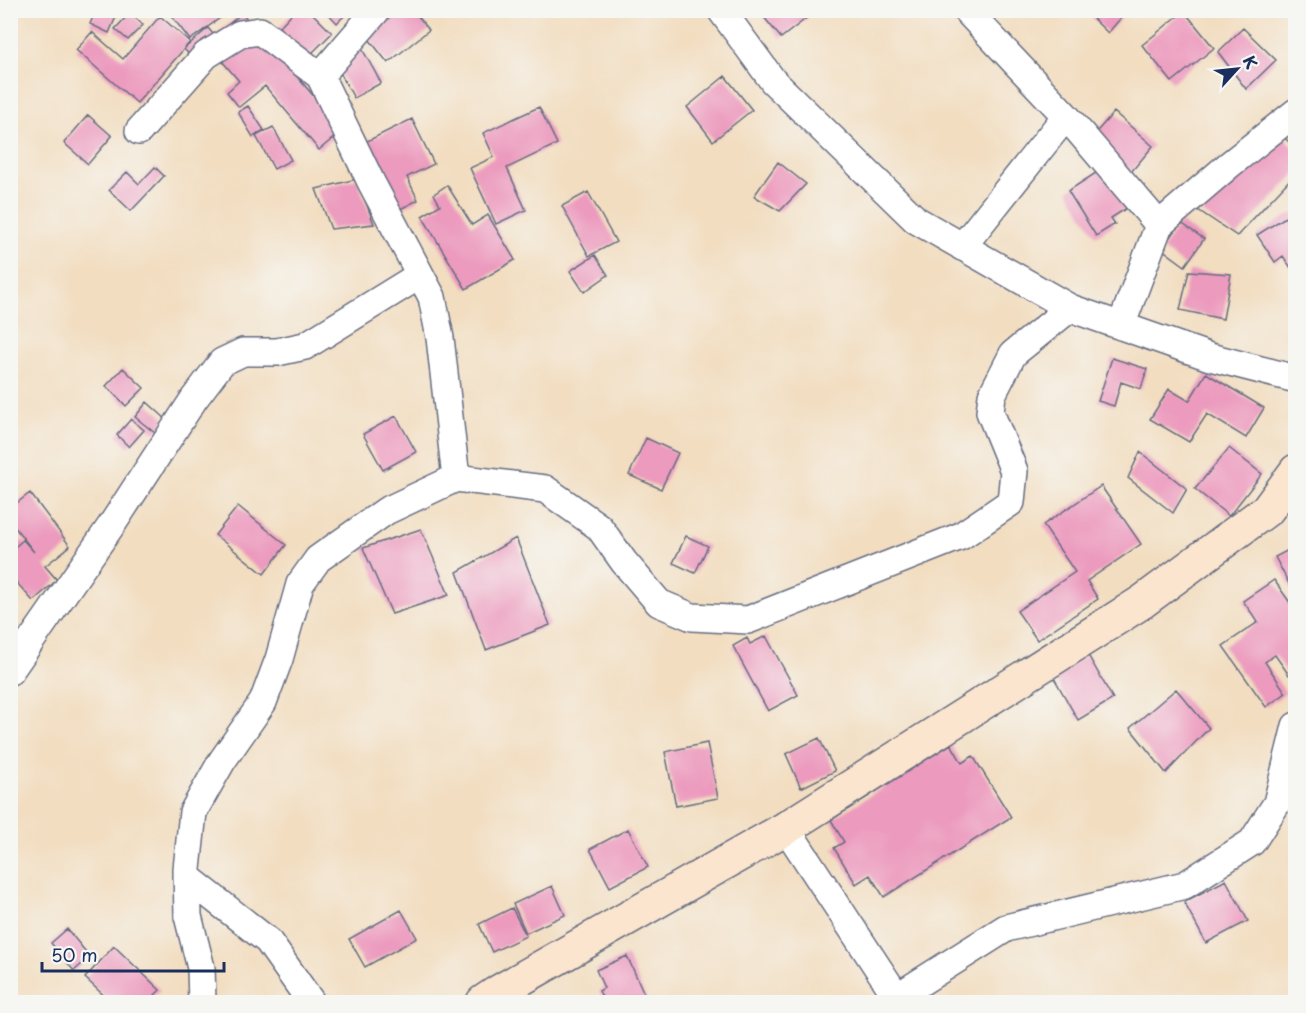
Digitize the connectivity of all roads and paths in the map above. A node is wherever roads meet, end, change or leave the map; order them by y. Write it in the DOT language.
graph roads {
  1 [pos="377,10"];
  2 [pos="721,10"];
  3 [pos="966,10"];
  4 [pos="320,76"];
  5 [pos="1296,112"];
  6 [pos="1066,116"];
  7 [pos="140,131"];
  8 [pos="1159,225"];
  9 [pos="962,247"];
  10 [pos="420,275"];
  11 [pos="1070,308"];
  12 [pos="1122,326"];
  13 [pos="1296,379"];
  14 [pos="1296,471"];
  15 [pos="456,478"];
  16 [pos="10,671"];
  17 [pos="1296,726"];
  18 [pos="786,828"];
  19 [pos="187,877"];
  20 [pos="893,1000"];
  21 [pos="202,1002"];
  22 [pos="311,1002"];
  23 [pos="483,1002"];
  1 -- 4 [label="street"];
  2 -- 9 [label="street"];
  3 -- 6 [label="street"];
  4 -- 7 [label="street"];
  4 -- 10 [label="street"];
  5 -- 8 [label="street"];
  6 -- 8 [label="street"];
  6 -- 9 [label="street"];
  8 -- 12 [label="street"];
  9 -- 11 [label="street"];
  10 -- 15 [label="street"];
  10 -- 16 [label="street"];
  11 -- 12 [label="street"];
  11 -- 15 [label="street"];
  12 -- 13 [label="street"];
  14 -- 18 [label="main road"];
  15 -- 19 [label="street"];
  17 -- 20 [label="street"];
  18 -- 20 [label="street"];
  18 -- 23 [label="main road"];
  19 -- 21 [label="street"];
  19 -- 22 [label="street"];
}
